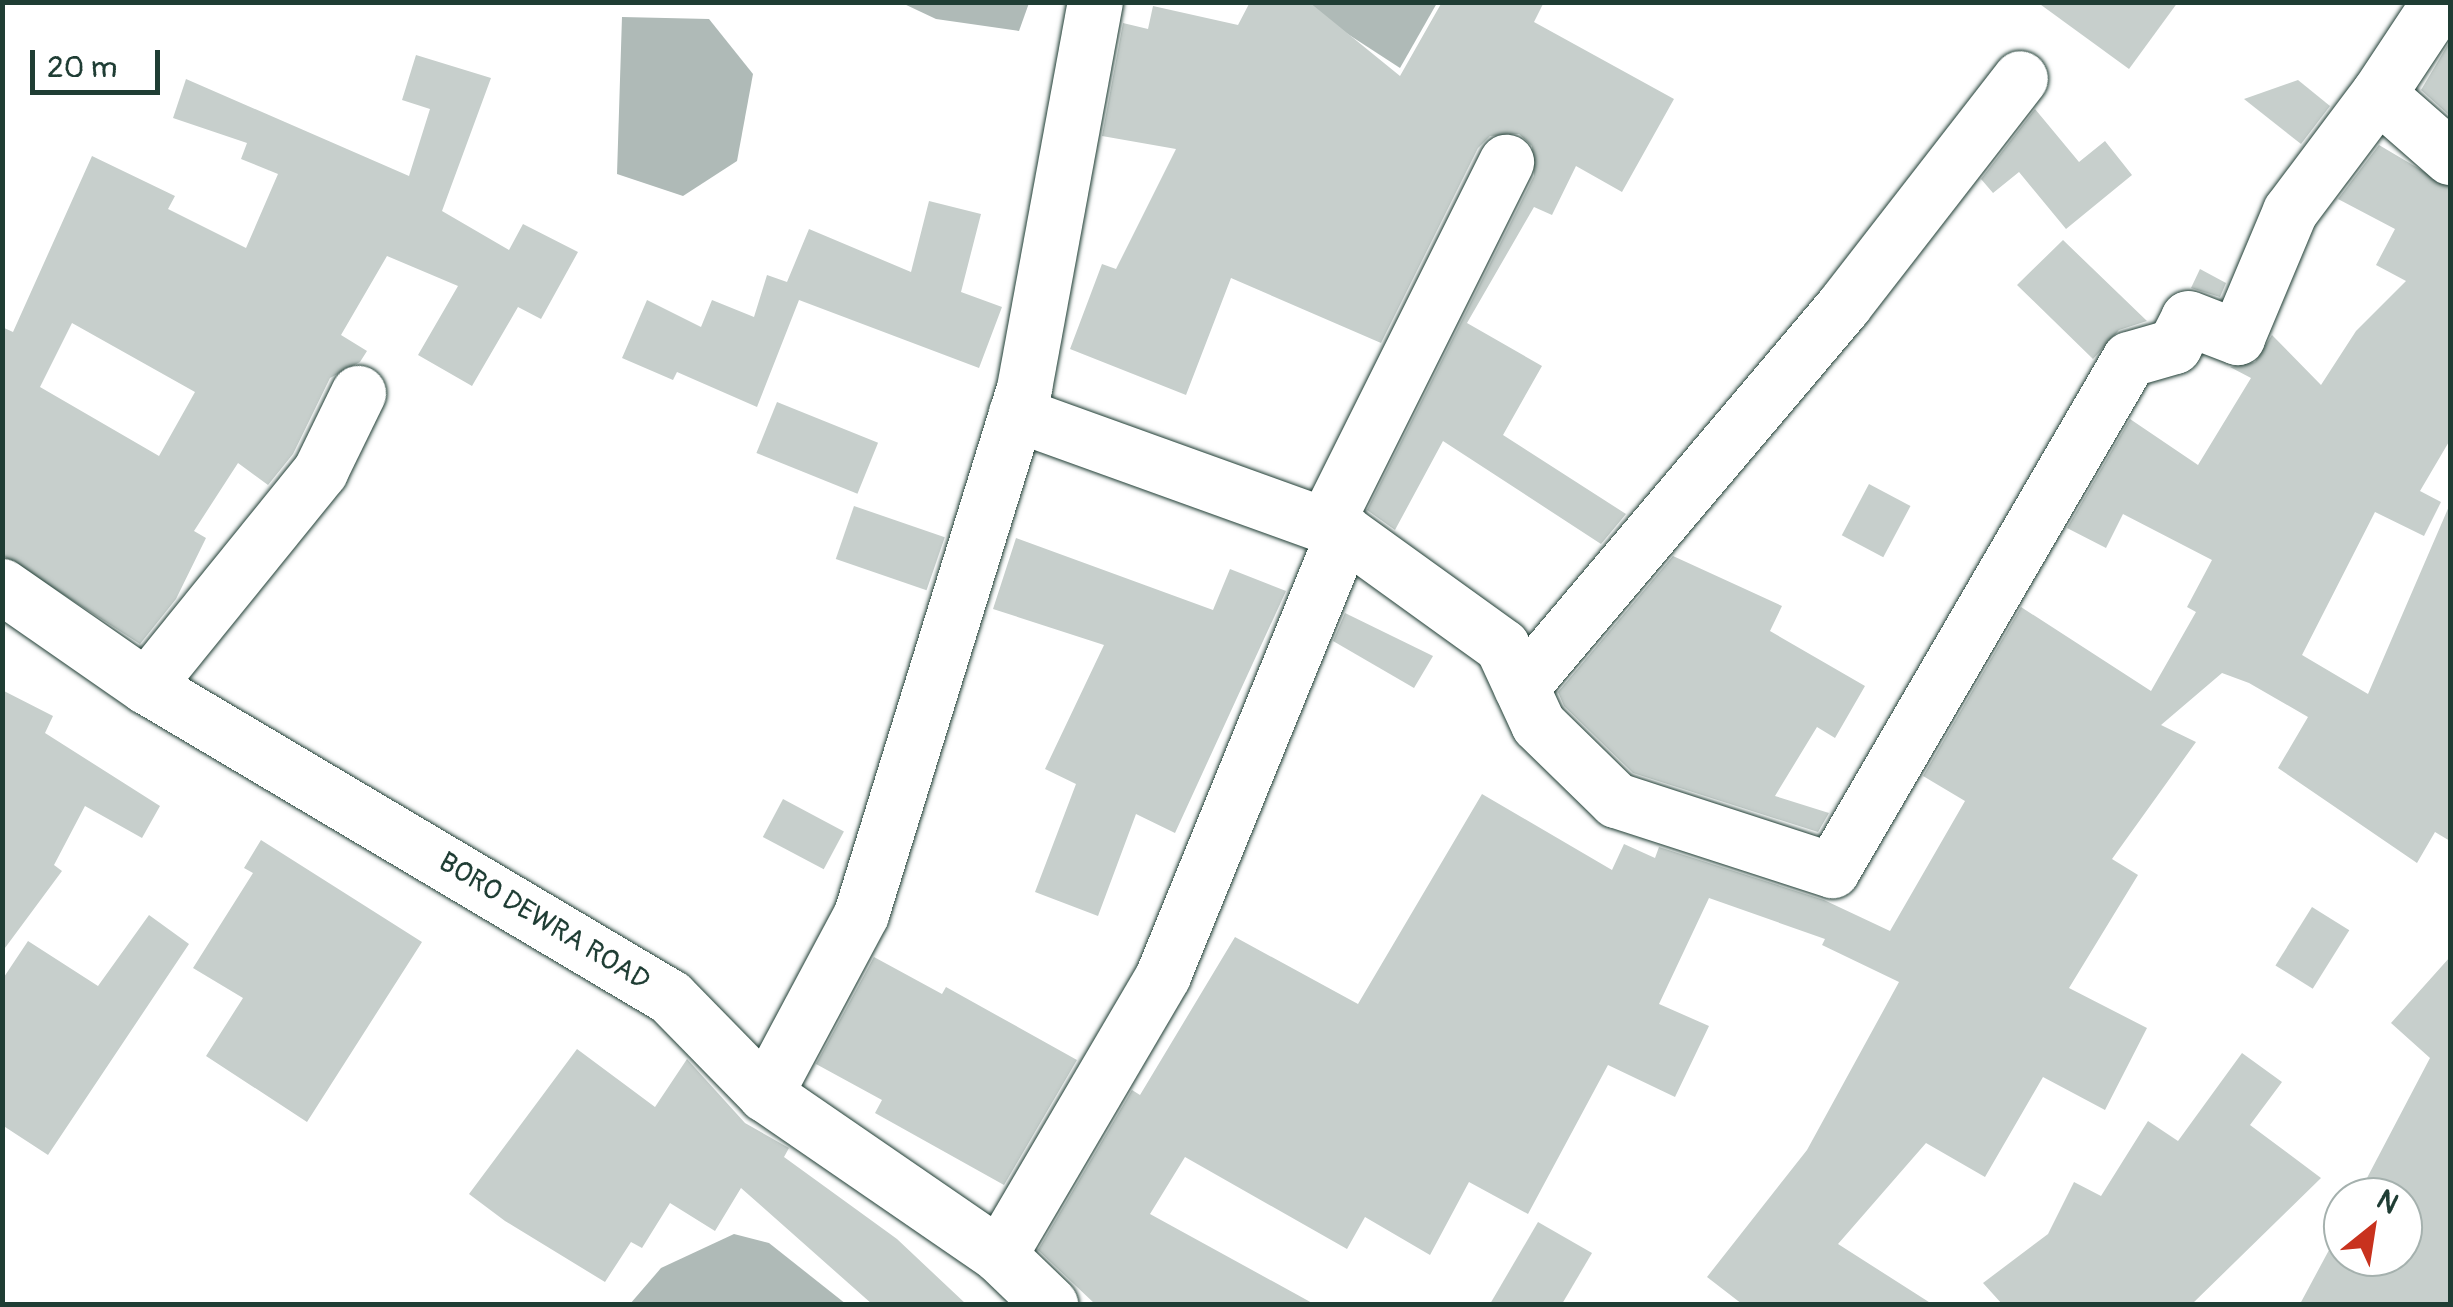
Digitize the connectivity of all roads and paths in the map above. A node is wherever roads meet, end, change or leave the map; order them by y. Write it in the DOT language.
graph roads {
  1 [pos="1095,2"];
  2 [pos="2439,2"];
  3 [pos="2020,78"];
  4 [pos="2378,94"];
  5 [pos="2450,157"];
  6 [pos="1506,162"];
  7 [pos="358,393"];
  8 [pos="1016,414"];
  9 [pos="1334,529"];
  10 [pos="2,586"];
  11 [pos="146,686"];
  12 [pos="1521,687"];
  13 [pos="765,1094"];
  14 [pos="999,1255"];
  15 [pos="1050,1304"];
  1 -- 8 [label="street"];
  2 -- 4 [label="street"];
  3 -- 12 [label="street"];
  4 -- 5 [label="street"];
  4 -- 12 [label="street"];
  6 -- 9 [label="street"];
  7 -- 11 [label="street"];
  8 -- 9 [label="street"];
  8 -- 13 [label="street"];
  9 -- 12 [label="street"];
  9 -- 14 [label="street"];
  10 -- 11 [label="street, BORO DEWRA ROAD"];
  11 -- 13 [label="street, BORO DEWRA ROAD"];
  13 -- 14 [label="street, BORO DEWRA ROAD"];
  14 -- 15 [label="street, BORO DEWRA ROAD"];
}
